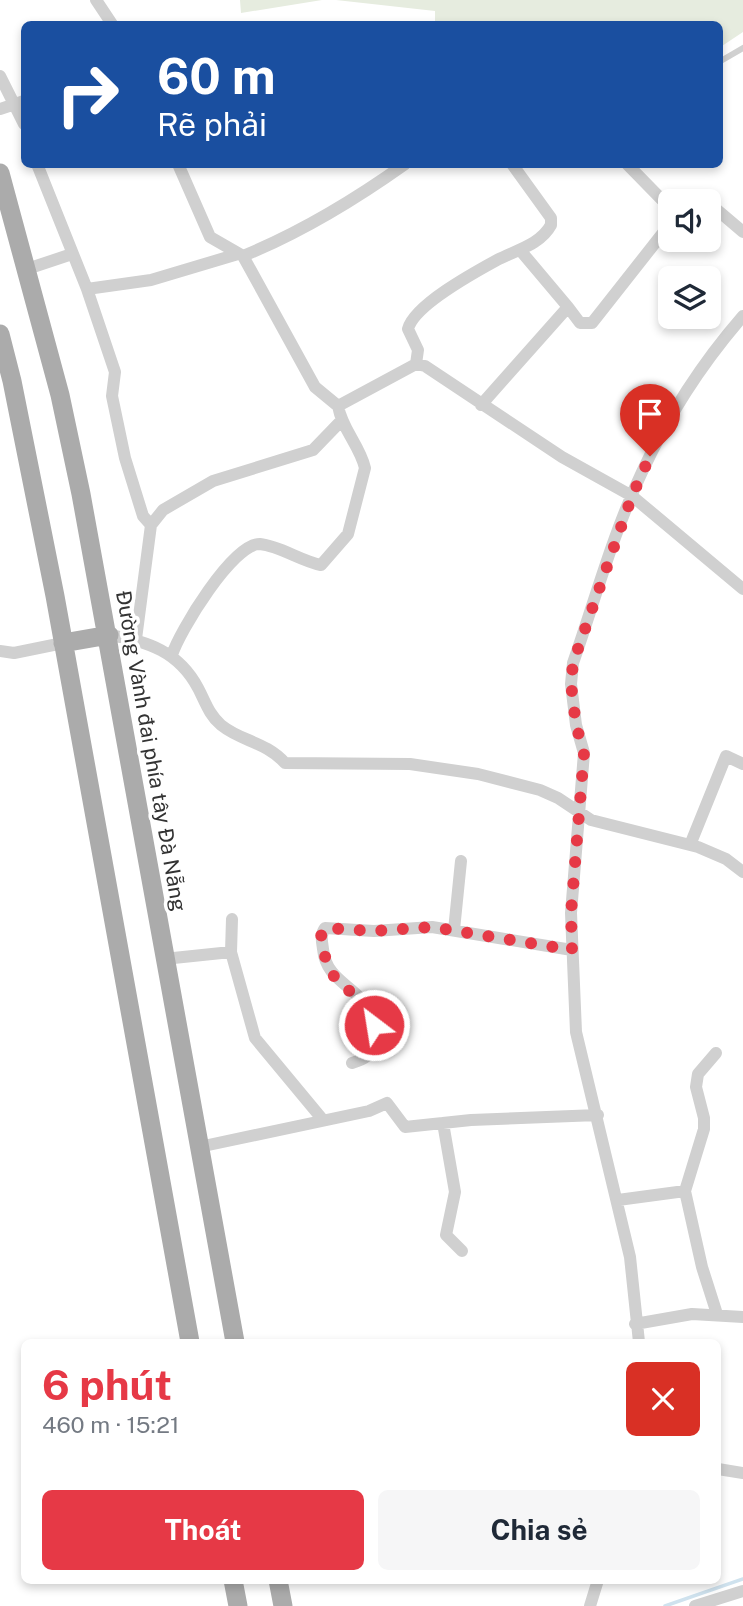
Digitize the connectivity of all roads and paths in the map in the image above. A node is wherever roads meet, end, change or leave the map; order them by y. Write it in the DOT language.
graph roads {
  1 [pos="96,0"];
  2 [pos="110,21"];
  3 [pos="743,48"];
  4 [pos="723,60"];
  5 [pos="0,76"];
  6 [pos="20,102"];
  7 [pos="0,109"];
  8 [pos="39,168"];
  9 [pos="180,168"];
  10 [pos="399,168"];
  11 [pos="515,168"];
  12 [pos="631,168"];
  13 [pos="0,173"];
  14 [pos="658,196"];
  15 [pos="721,213"];
  16 [pos="743,232"];
  17 [pos="658,239"];
  18 [pos="520,250"];
  19 [pos="72,254"];
  20 [pos="241,255"];
  21 [pos="27,268"];
  22 [pos="87,289"];
  23 [pos="568,307"];
  24 [pos="743,316"];
  25 [pos="0,334"];
  26 [pos="416,364"];
  27 [pos="481,405"];
  28 [pos="338,406"];
  29 [pos="341,421"];
  30 [pos="632,496"];
  31 [pos="151,525"];
  32 [pos="743,589"];
  33 [pos="109,635"];
  34 [pos="136,639"];
  35 [pos="63,643"];
  36 [pos="0,651"];
  37 [pos="172,655"];
  38 [pos="743,764"];
  39 [pos="577,810"];
  40 [pos="690,845"];
  41 [pos="461,861"];
  42 [pos="743,872"];
  43 [pos="232,919"];
  44 [pos="454,930"];
  45 [pos="572,950"];
  46 [pos="231,952"];
  47 [pos="164,959"];
  48 [pos="716,1053"];
  49 [pos="352,1063"];
  50 [pos="598,1115"];
  51 [pos="323,1120"];
  52 [pos="443,1123"];
  53 [pos="199,1147"];
  54 [pos="685,1191"];
  55 [pos="618,1200"];
  56 [pos="461,1251"];
  57 [pos="718,1314"];
  58 [pos="743,1317"];
  59 [pos="635,1324"];
  60 [pos="189,1339"];
  61 [pos="234,1339"];
  62 [pos="638,1339"];
  63 [pos="721,1469"];
  64 [pos="743,1473"];
  65 [pos="234,1584"];
  66 [pos="279,1584"];
  67 [pos="597,1584"];
  68 [pos="743,1591"];
  69 [pos="238,1606"];
  70 [pos="283,1606"];
  71 [pos="590,1606"];
  72 [pos="695,1606"];
  1 -- 2 [label="street"];
  3 -- 4 [label="lane"];
  5 -- 6 [label="street"];
  6 -- 7 [label="street"];
  8 -- 19 [label="street"];
  9 -- 20 [label="street"];
  10 -- 20 [label="street"];
  11 -- 18 [label="street"];
  12 -- 14 [label="street"];
  13 -- 21 [label="main road, Đường Vành đai phía tây Đà Nẵng"];
  15 -- 16 [label="street"];
  17 -- 23 [label="street"];
  18 -- 23 [label="street"];
  18 -- 26 [label="street"];
  19 -- 21 [label="street"];
  19 -- 22 [label="street"];
  20 -- 22 [label="street"];
  20 -- 28 [label="street"];
  21 -- 33 [label="main road, Đường Vành đai phía tây Đà Nẵng"];
  22 -- 31 [label="street"];
  23 -- 27 [label="street"];
  24 -- 30 [label="street"];
  25 -- 35 [label="main road"];
  26 -- 27 [label="street"];
  26 -- 28 [label="street"];
  27 -- 30 [label="street"];
  28 -- 29 [label="street"];
  29 -- 31 [label="street"];
  29 -- 37 [label="street"];
  30 -- 32 [label="street"];
  30 -- 39 [label="street"];
  31 -- 34 [label="street"];
  33 -- 34 [label="street"];
  33 -- 35 [label="main road"];
  33 -- 47 [label="main road, Đường Vành đai phía tây Đà Nẵng"];
  34 -- 37 [label="street"];
  35 -- 36 [label="street"];
  35 -- 60 [label="main road"];
  37 -- 39 [label="street"];
  38 -- 40 [label="street"];
  39 -- 40 [label="street"];
  39 -- 45 [label="street"];
  40 -- 42 [label="street"];
  41 -- 44 [label="street"];
  43 -- 46 [label="street"];
  44 -- 45 [label="street"];
  44 -- 49 [label="street"];
  45 -- 50 [label="street"];
  46 -- 47 [label="street"];
  46 -- 51 [label="street"];
  47 -- 53 [label="main road, Đường Vành đai phía tây Đà Nẵng"];
  48 -- 54 [label="street"];
  50 -- 52 [label="street"];
  50 -- 55 [label="street"];
  51 -- 52 [label="street"];
  51 -- 53 [label="street"];
  52 -- 56 [label="street"];
  53 -- 61 [label="main road, Đường Vành đai phía tây Đà Nẵng"];
  54 -- 55 [label="street"];
  54 -- 57 [label="street"];
  55 -- 59 [label="street"];
  57 -- 58 [label="street"];
  57 -- 59 [label="street"];
  59 -- 62 [label="street"];
  63 -- 64 [label="street"];
  65 -- 69 [label="main road"];
  66 -- 70 [label="main road"];
  67 -- 71 [label="street"];
  68 -- 72 [label="street"];
}
